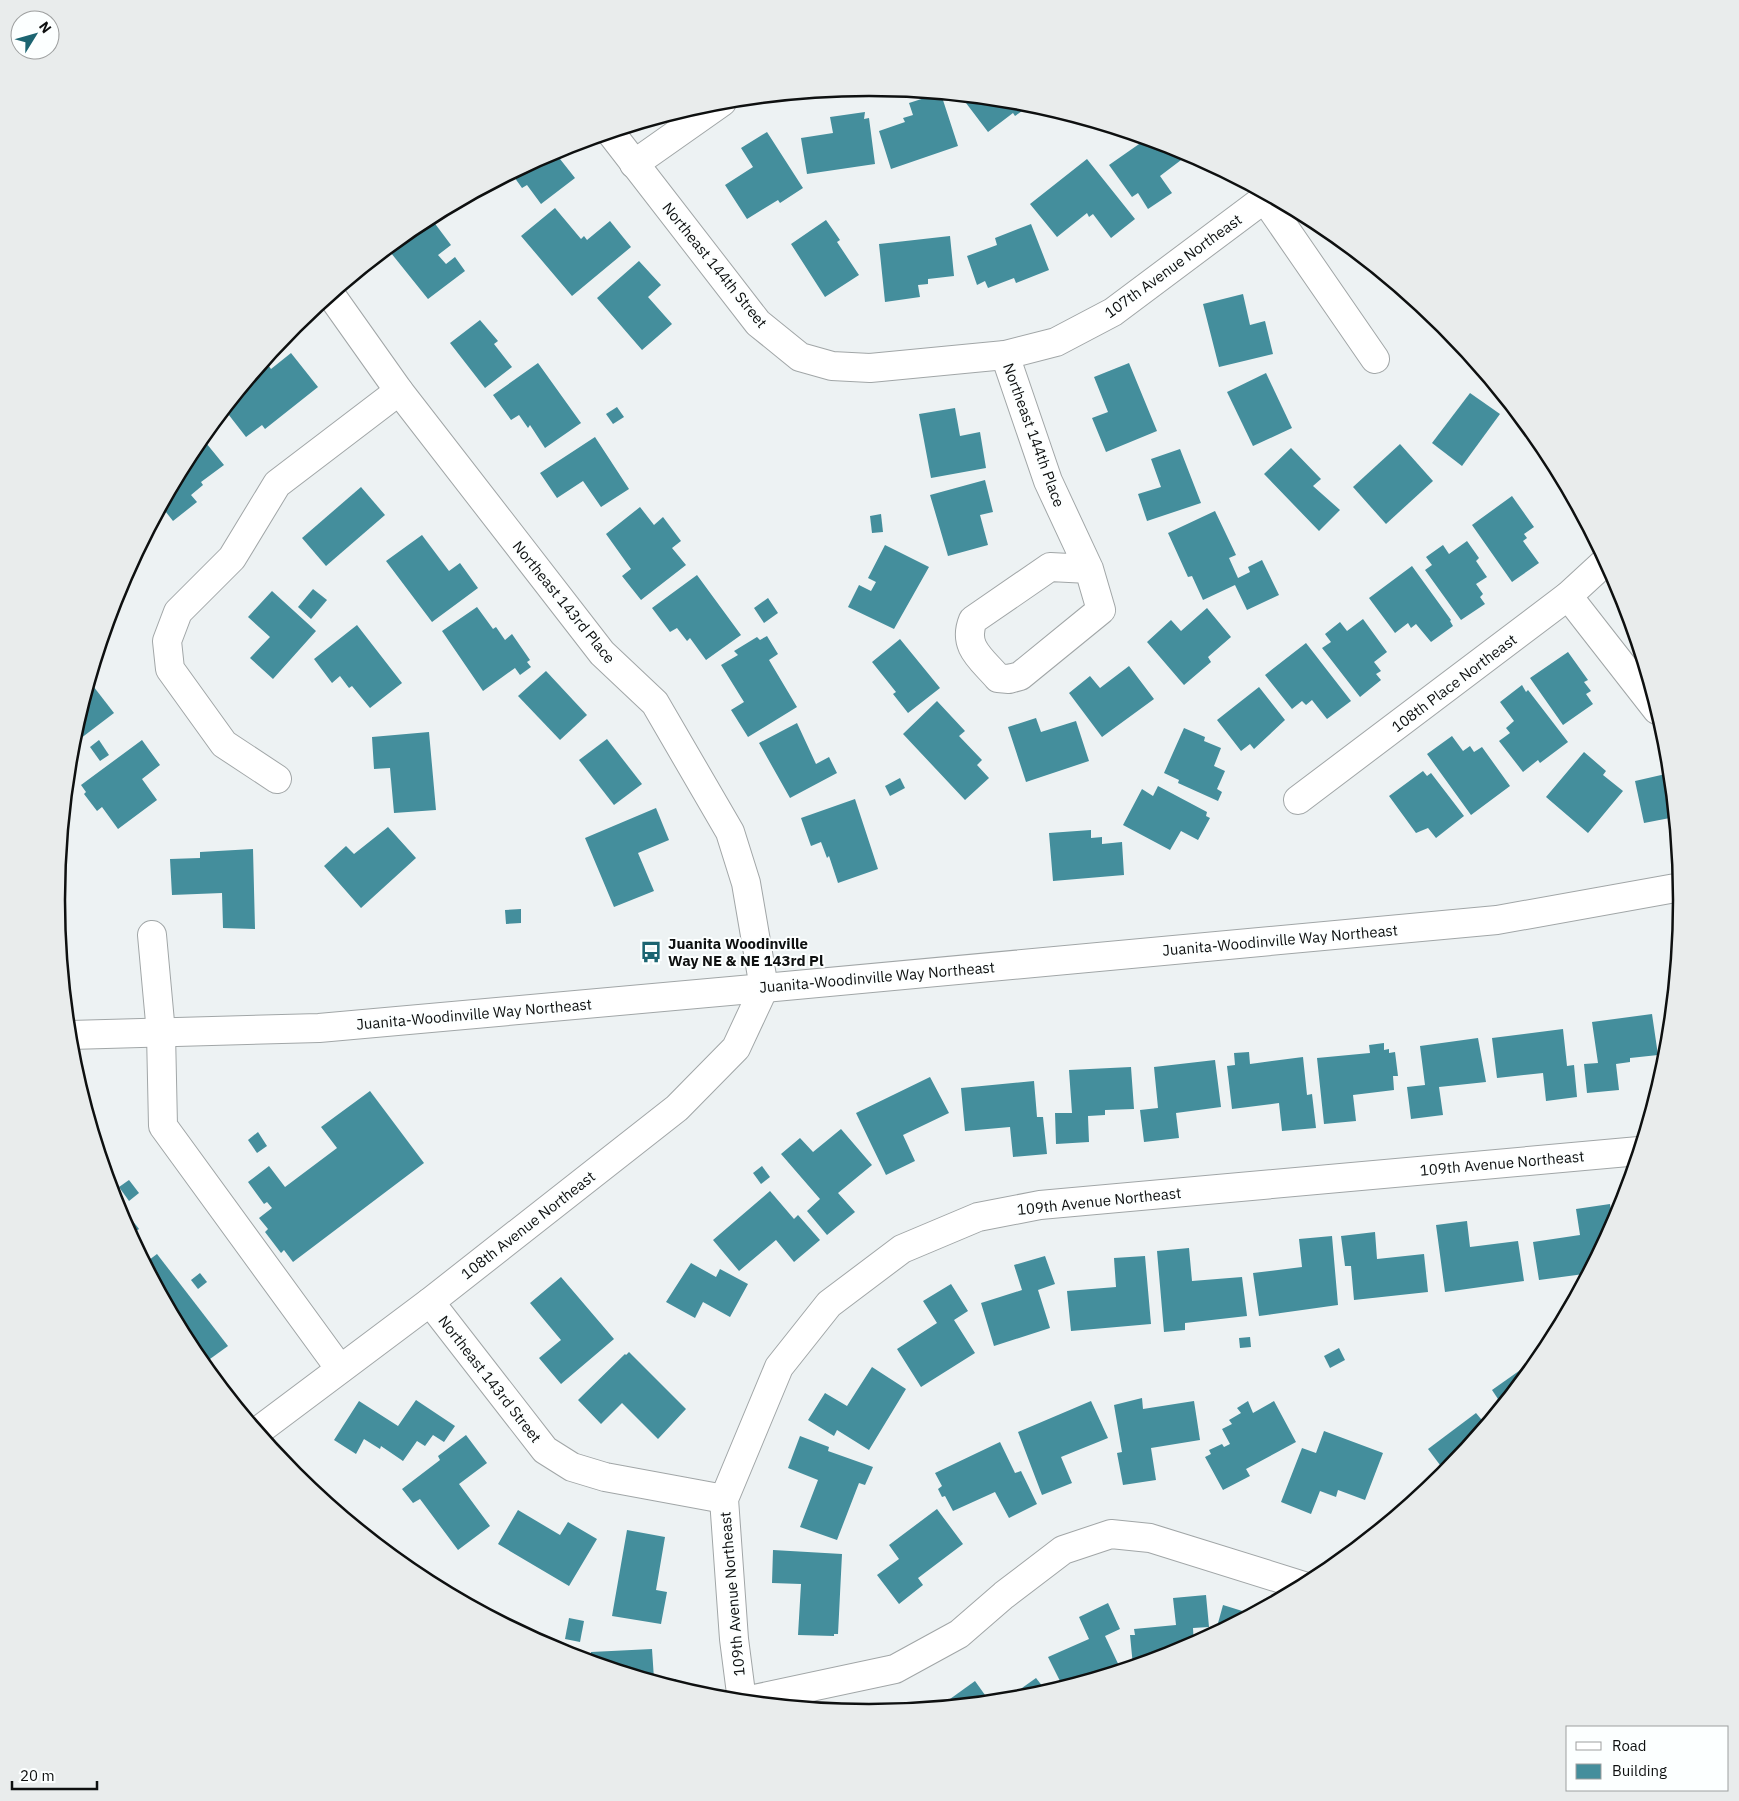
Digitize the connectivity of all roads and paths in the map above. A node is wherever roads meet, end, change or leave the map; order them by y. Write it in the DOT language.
graph roads {
  1 [pos="707,112"];
  2 [pos="615,138"];
  3 [pos="634,164"];
  4 [pos="1263,199"];
  5 [pos="1270,203"];
  6 [pos="335,300"];
  7 [pos="1005,354"];
  8 [pos="1375,359"];
  9 [pos="870,368"];
  10 [pos="399,391"];
  11 [pos="1601,567"];
  12 [pos="1089,569"];
  13 [pos="1568,596"];
  14 [pos="1649,699"];
  15 [pos="277,779"];
  16 [pos="1298,800"];
  17 [pos="1674,888"];
  18 [pos="152,934"];
  19 [pos="764,988"];
  20 [pos="161,1033"];
  21 [pos="77,1035"];
  22 [pos="1633,1152"];
  23 [pos="430,1302"];
  24 [pos="340,1370"];
  25 [pos="262,1428"];
  26 [pos="724,1499"];
  27 [pos="1294,1583"];
  28 [pos="742,1695"];
  29 [pos="761,1697"];
  1 -- 3 [label="street"];
  2 -- 3 [label="street, Northeast 144th Street"];
  3 -- 9 [label="street, Northeast 144th Street"];
  4 -- 7 [label="street, 107th Avenue Northeast"];
  5 -- 8 [label="street"];
  6 -- 10 [label="street, Northeast 143rd Place"];
  7 -- 9 [label="street, 107th Avenue Northeast"];
  7 -- 12 [label="street, Northeast 144th Place"];
  10 -- 15 [label="street"];
  10 -- 19 [label="street, Northeast 143rd Place"];
  11 -- 13 [label="street, 108th Place Northeast"];
  12 -- 12 [label="street, Northeast 144th Place"];
  13 -- 14 [label="street"];
  13 -- 16 [label="street, 108th Place Northeast"];
  17 -- 19 [label="street, Juanita-Woodinville Way Northeast"];
  18 -- 20 [label="street"];
  19 -- 20 [label="street, Juanita-Woodinville Way Northeast"];
  19 -- 23 [label="street, 108th Avenue Northeast"];
  20 -- 21 [label="street, Juanita-Woodinville Way Northeast"];
  20 -- 24 [label="street"];
  22 -- 26 [label="street, 109th Avenue Northeast"];
  23 -- 24 [label="street, 108th Avenue Northeast"];
  23 -- 26 [label="street, Northeast 143rd Street"];
  24 -- 25 [label="street, 108th Avenue Northeast"];
  26 -- 28 [label="street, 109th Avenue Northeast"];
  27 -- 29 [label="street"];
}
